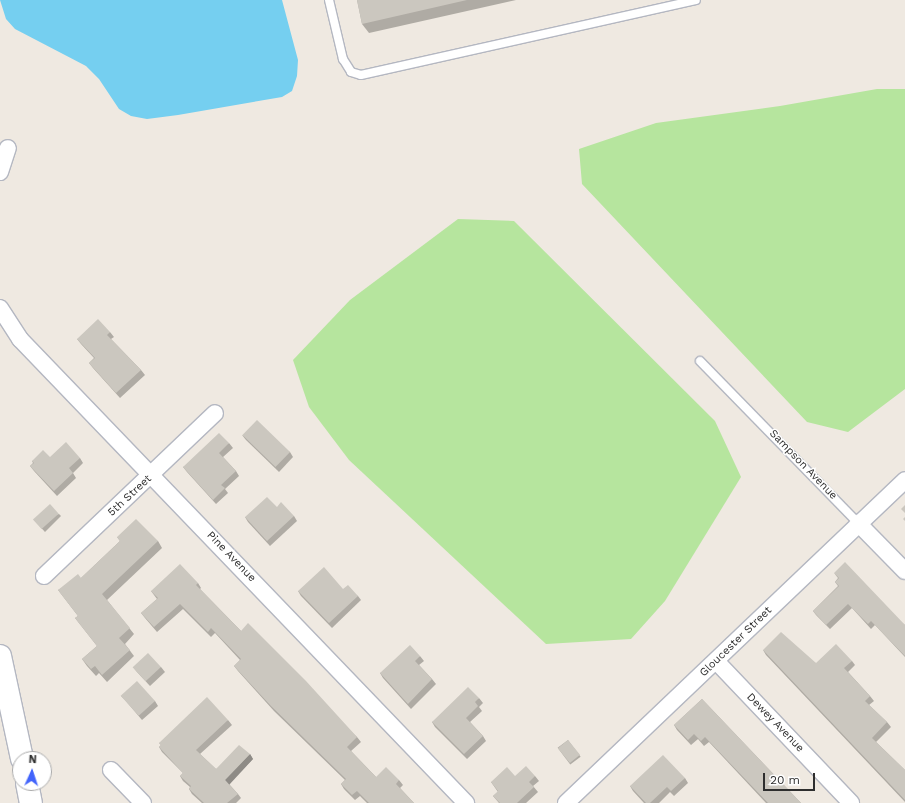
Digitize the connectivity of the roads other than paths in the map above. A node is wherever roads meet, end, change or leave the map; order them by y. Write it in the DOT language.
graph roads {
  1 [pos="329,0"];
  2 [pos="696,0"];
  3 [pos="8,148"];
  4 [pos="0,172"];
  5 [pos="0,308"];
  6 [pos="700,361"];
  7 [pos="215,413"];
  8 [pos="152,475"];
  9 [pos="905,480"];
  10 [pos="858,522"];
  11 [pos="905,571"];
  12 [pos="44,576"];
  13 [pos="0,656"];
  14 [pos="716,661"];
  15 [pos="20,751"];
  16 [pos="111,770"];
  17 [pos="29,791"];
  18 [pos="31,803"];
  19 [pos="143,803"];
  20 [pos="466,803"];
  21 [pos="566,803"];
  22 [pos="851,803"];
  1 -- 2 [label="lane"];
  3 -- 4 [label="street"];
  5 -- 8 [label="street, Pine Avenue"];
  6 -- 10 [label="lane, Sampson Avenue"];
  7 -- 8 [label="street, 5th Street"];
  8 -- 12 [label="street, 5th Street"];
  8 -- 20 [label="street, Pine Avenue"];
  9 -- 10 [label="street, Gloucester Street"];
  10 -- 11 [label="street, Sampson Avenue"];
  10 -- 14 [label="street, Gloucester Street"];
  13 -- 15 [label="main road"];
  14 -- 21 [label="street, Gloucester Street"];
  14 -- 22 [label="street, Dewey Avenue"];
  16 -- 19 [label="street"];
  17 -- 18 [label="main road"];
}
